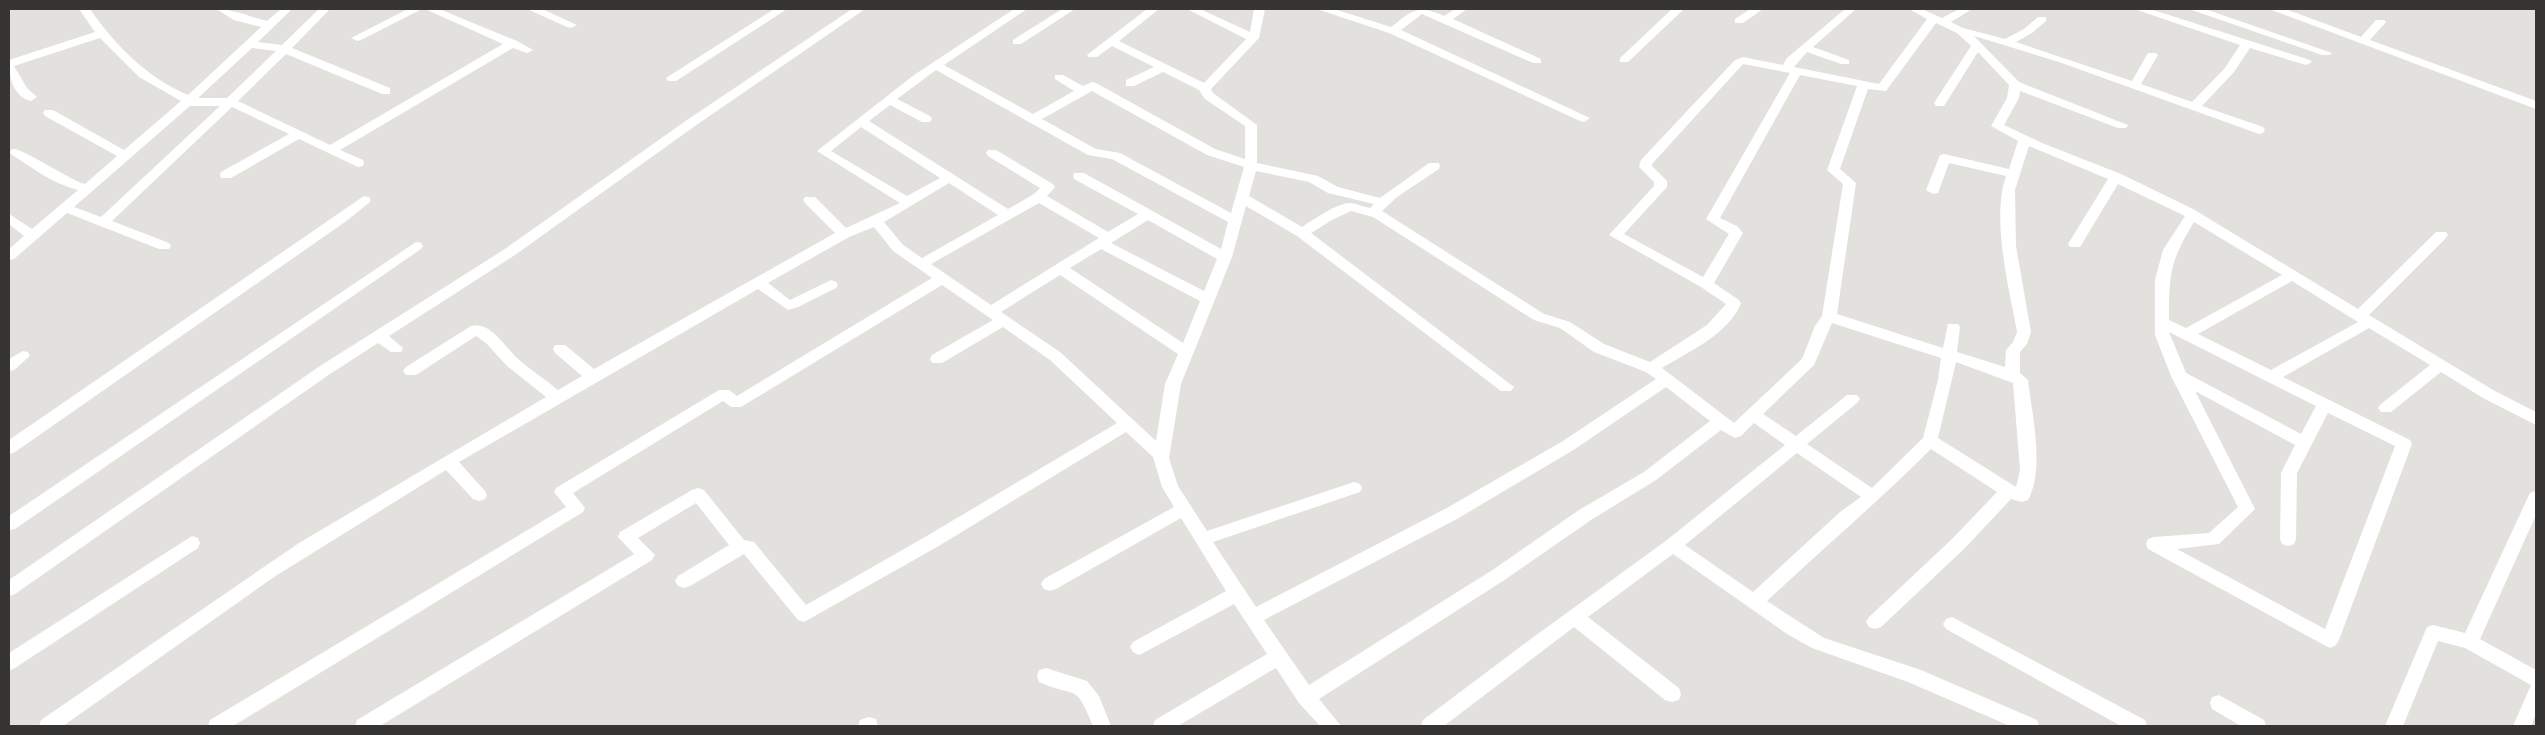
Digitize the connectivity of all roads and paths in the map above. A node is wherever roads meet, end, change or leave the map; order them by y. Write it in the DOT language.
graph roads {
  1 [pos="85,9"];
  2 [pos="220,9"];
  3 [pos="287,9"];
  4 [pos="325,9"];
  5 [pos="416,9"];
  6 [pos="430,9"];
  7 [pos="533,9"];
  8 [pos="781,9"];
  9 [pos="859,9"];
  10 [pos="1020,9"];
  11 [pos="1069,9"];
  12 [pos="1154,9"];
  13 [pos="1192,9"];
  14 [pos="1260,9"];
  15 [pos="1323,9"];
  16 [pos="1421,9"];
  17 [pos="1462,9"];
  18 [pos="1678,9"];
  19 [pos="1757,9"];
  20 [pos="1851,9"];
  21 [pos="1914,9"];
  22 [pos="1967,9"];
  23 [pos="2140,9"];
  24 [pos="2195,9"];
  25 [pos="2275,9"];
  26 [pos="2042,18"];
  27 [pos="1446,19"];
  28 [pos="1939,20"];
  29 [pos="1739,21"];
  30 [pos="2380,22"];
  31 [pos="268,25"];
  32 [pos="571,25"];
  33 [pos="1393,31"];
  34 [pos="1961,31"];
  35 [pos="103,33"];
  36 [pos="357,38"];
  37 [pos="1253,38"];
  38 [pos="2364,40"];
  39 [pos="1111,41"];
  40 [pos="1018,42"];
  41 [pos="513,43"];
  42 [pos="2006,43"];
  43 [pos="2247,43"];
  44 [pos="247,44"];
  45 [pos="1977,45"];
  46 [pos="282,48"];
  47 [pos="1805,48"];
  48 [pos="527,50"];
  49 [pos="2326,53"];
  50 [pos="1093,55"];
  51 [pos="2152,55"];
  52 [pos="1624,60"];
  53 [pos="1537,61"];
  54 [pos="1845,62"];
  55 [pos="2306,62"];
  56 [pos="936,65"];
  57 [pos="9,66"];
  58 [pos="1161,68"];
  59 [pos="1791,70"];
  60 [pos="672,78"];
  61 [pos="1059,78"];
  62 [pos="1130,83"];
  63 [pos="1863,85"];
  64 [pos="2015,85"];
  65 [pos="2135,86"];
  66 [pos="1205,88"];
  67 [pos="386,91"];
  68 [pos="1082,91"];
  69 [pos="31,97"];
  70 [pos="889,100"];
  71 [pos="188,101"];
  72 [pos="228,102"];
  73 [pos="1940,103"];
  74 [pos="2536,105"];
  75 [pos="2195,106"];
  76 [pos="49,113"];
  77 [pos="1584,118"];
  78 [pos="926,119"];
  79 [pos="1033,119"];
  80 [pos="861,122"];
  81 [pos="2122,125"];
  82 [pos="2259,130"];
  83 [pos="299,134"];
  84 [pos="2026,140"];
  85 [pos="332,149"];
  86 [pos="16,152"];
  87 [pos="992,153"];
  88 [pos="127,156"];
  89 [pos="358,163"];
  90 [pos="1252,166"];
  91 [pos="1434,166"];
  92 [pos="2012,174"];
  93 [pos="226,175"];
  94 [pos="1079,176"];
  95 [pos="949,178"];
  96 [pos="2116,178"];
  97 [pos="88,188"];
  98 [pos="1933,190"];
  99 [pos="1039,197"];
  100 [pos="1242,198"];
  101 [pos="364,200"];
  102 [pos="810,200"];
  103 [pos="907,201"];
  104 [pos="1374,207"];
  105 [pos="65,208"];
  106 [pos="1147,214"];
  107 [pos="1007,215"];
  108 [pos="2192,215"];
  109 [pos="9,218"];
  110 [pos="876,220"];
  111 [pos="1236,221"];
  112 [pos="104,222"];
  113 [pos="1302,233"];
  114 [pos="844,234"];
  115 [pos="2441,235"];
  116 [pos="32,236"];
  117 [pos="1104,240"];
  118 [pos="2074,244"];
  119 [pos="164,246"];
  120 [pos="416,246"];
  121 [pos="9,256"];
  122 [pos="1225,257"];
  123 [pos="922,264"];
  124 [pos="1060,268"];
  125 [pos="2293,275"];
  126 [pos="943,278"];
  127 [pos="758,282"];
  128 [pos="1706,284"];
  129 [pos="831,285"];
  130 [pos="1208,299"];
  131 [pos="998,316"];
  132 [pos="1829,317"];
  133 [pos="2365,318"];
  134 [pos="2162,322"];
  135 [pos="1953,327"];
  136 [pos="2187,334"];
  137 [pos="378,336"];
  138 [pos="396,348"];
  139 [pos="560,349"];
  140 [pos="1186,352"];
  141 [pos="1950,354"];
  142 [pos="23,356"];
  143 [pos="937,360"];
  144 [pos="2440,365"];
  145 [pos="9,366"];
  146 [pos="1651,368"];
  147 [pos="411,371"];
  148 [pos="2012,375"];
  149 [pos="592,376"];
  150 [pos="2179,376"];
  151 [pos="2273,376"];
  152 [pos="1666,380"];
  153 [pos="1506,388"];
  154 [pos="557,397"];
  155 [pos="1852,399"];
  156 [pos="2325,404"];
  157 [pos="2386,408"];
  158 [pos="1753,415"];
  159 [pos="2536,419"];
  160 [pos="1720,422"];
  161 [pos="1128,423"];
  162 [pos="1930,440"];
  163 [pos="2304,443"];
  164 [pos="1796,444"];
  165 [pos="9,448"];
  166 [pos="1162,455"];
  167 [pos="449,462"];
  168 [pos="1354,488"];
  169 [pos="2008,491"];
  170 [pos="479,496"];
  171 [pos="1873,497"];
  172 [pos="2536,497"];
  173 [pos="1184,509"];
  174 [pos="9,524"];
  175 [pos="2288,539"];
  176 [pos="1203,540"];
  177 [pos="192,543"];
  178 [pos="1673,544"];
  179 [pos="740,548"];
  180 [pos="684,581"];
  181 [pos="1050,584"];
  182 [pos="9,589"];
  183 [pos="1237,594"];
  184 [pos="1754,601"];
  185 [pos="1253,616"];
  186 [pos="1575,616"];
  187 [pos="1875,622"];
  188 [pos="1952,624"];
  189 [pos="2470,642"];
  190 [pos="1139,647"];
  191 [pos="1280,656"];
  192 [pos="9,663"];
  193 [pos="1046,676"];
  194 [pos="2536,679"];
  195 [pos="2536,691"];
  196 [pos="1672,694"];
  197 [pos="1306,697"];
  198 [pos="2219,703"];
  199 [pos="48,726"];
  200 [pos="217,726"];
  201 [pos="364,726"];
  202 [pos="1102,726"];
  203 [pos="1162,726"];
  204 [pos="1332,726"];
  205 [pos="1430,726"];
  206 [pos="2030,726"];
  207 [pos="2138,726"];
  208 [pos="2257,726"];
  209 [pos="2394,726"];
  210 [pos="2522,726"];
  1 -- 35 [label="street"];
  2 -- 31 [label="street"];
  3 -- 31 [label="street"];
  4 -- 46 [label="street"];
  5 -- 36 [label="street"];
  6 -- 41 [label="street"];
  7 -- 32 [label="street"];
  8 -- 60 [label="street"];
  9 -- 137 [label="street"];
  10 -- 56 [label="street"];
  11 -- 40 [label="street"];
  12 -- 39 [label="street"];
  13 -- 37 [label="street"];
  14 -- 37 [label="street"];
  15 -- 33 [label="street"];
  16 -- 27 [label="street"];
  16 -- 33 [label="street"];
  17 -- 27 [label="street"];
  18 -- 52 [label="street"];
  19 -- 29 [label="street"];
  20 -- 47 [label="street"];
  21 -- 28 [label="street"];
  22 -- 28 [label="street"];
  23 -- 43 [label="street"];
  24 -- 49 [label="street"];
  25 -- 38 [label="street"];
  26 -- 42 [label="street"];
  27 -- 53 [label="street"];
  28 -- 34 [label="street"];
  28 -- 63 [label="street"];
  30 -- 38 [label="street"];
  31 -- 44 [label="street"];
  33 -- 77 [label="street"];
  34 -- 42 [label="street"];
  34 -- 45 [label="street"];
  35 -- 57 [label="street"];
  35 -- 71 [label="street"];
  37 -- 66 [label="street"];
  38 -- 74 [label="street"];
  39 -- 50 [label="street"];
  39 -- 58 [label="street"];
  41 -- 48 [label="street"];
  41 -- 85 [label="street"];
  42 -- 65 [label="street"];
  43 -- 55 [label="street"];
  43 -- 75 [label="street"];
  44 -- 46 [label="street"];
  44 -- 71 [label="street"];
  45 -- 64 [label="street"];
  45 -- 73 [label="street"];
  46 -- 67 [label="street"];
  46 -- 72 [label="street"];
  47 -- 54 [label="street"];
  47 -- 59 [label="street"];
  51 -- 65 [label="street"];
  56 -- 70 [label="street"];
  56 -- 79 [label="street"];
  57 -- 69 [label="street"];
  58 -- 62 [label="street"];
  58 -- 66 [label="street"];
  59 -- 63 [label="street"];
  59 -- 128 [label="street"];
  59 -- 128 [label="street"];
  61 -- 68 [label="street"];
  63 -- 132 [label="street"];
  64 -- 81 [label="street"];
  64 -- 84 [label="street"];
  65 -- 75 [label="street"];
  66 -- 90 [label="street"];
  68 -- 79 [label="street"];
  68 -- 90 [label="street"];
  70 -- 78 [label="street"];
  70 -- 80 [label="street"];
  71 -- 72 [label="street"];
  71 -- 88 [label="street"];
  72 -- 83 [label="street"];
  72 -- 112 [label="street"];
  75 -- 82 [label="street"];
  76 -- 88 [label="street"];
  79 -- 111 [label="street"];
  80 -- 95 [label="street"];
  80 -- 103 [label="street"];
  83 -- 85 [label="street"];
  83 -- 93 [label="street"];
  84 -- 92 [label="street"];
  84 -- 96 [label="street"];
  85 -- 89 [label="street"];
  86 -- 97 [label="street"];
  87 -- 99 [label="street"];
  88 -- 97 [label="street"];
  90 -- 100 [label="street"];
  90 -- 104 [label="street"];
  91 -- 104 [label="street"];
  92 -- 98 [label="street"];
  92 -- 148 [label="street"];
  94 -- 106 [label="street"];
  95 -- 103 [label="street"];
  95 -- 107 [label="street"];
  96 -- 108 [label="street"];
  96 -- 118 [label="street"];
  97 -- 105 [label="street"];
  99 -- 107 [label="street"];
  99 -- 117 [label="street"];
  100 -- 111 [label="street"];
  100 -- 113 [label="street"];
  101 -- 165 [label="street"];
  102 -- 114 [label="street"];
  103 -- 110 [label="street"];
  104 -- 113 [label="street"];
  104 -- 146 [label="street"];
  105 -- 112 [label="street"];
  105 -- 116 [label="street"];
  106 -- 117 [label="street"];
  106 -- 122 [label="street"];
  107 -- 123 [label="street"];
  108 -- 125 [label="street"];
  108 -- 134 [label="street"];
  109 -- 116 [label="street"];
  110 -- 114 [label="street"];
  110 -- 123 [label="street"];
  111 -- 122 [label="street"];
  112 -- 119 [label="street"];
  113 -- 153 [label="street"];
  114 -- 127 [label="street"];
  115 -- 133 [label="street"];
  116 -- 121 [label="street"];
  117 -- 124 [label="street"];
  117 -- 130 [label="street"];
  120 -- 174 [label="street"];
  122 -- 130 [label="street"];
  123 -- 126 [label="street"];
  124 -- 131 [label="street"];
  124 -- 140 [label="street"];
  125 -- 133 [label="street"];
  125 -- 136 [label="street"];
  126 -- 131 [label="street"];
  126 -- 200 [label="street"];
  127 -- 129 [label="street"];
  127 -- 149 [label="street"];
  128 -- 146 [label="street"];
  130 -- 140 [label="street"];
  131 -- 143 [label="street"];
  131 -- 161 [label="street"];
  132 -- 141 [label="street"];
  132 -- 158 [label="street"];
  133 -- 144 [label="street"];
  133 -- 151 [label="street"];
  134 -- 136 [label="street"];
  134 -- 150 [label="street"];
  135 -- 141 [label="street"];
  136 -- 151 [label="street"];
  137 -- 138 [label="street"];
  137 -- 182 [label="street"];
  139 -- 149 [label="street"];
  140 -- 166 [label="street"];
  141 -- 148 [label="street"];
  141 -- 162 [label="street"];
  142 -- 145 [label="street"];
  144 -- 157 [label="street"];
  144 -- 159 [label="street"];
  146 -- 152 [label="street"];
  147 -- 154 [label="street"];
  148 -- 169 [label="street"];
  149 -- 154 [label="street"];
  150 -- 156 [label="street"];
  150 -- 163 [label="street"];
  151 -- 156 [label="street"];
  152 -- 160 [label="street"];
  152 -- 185 [label="street"];
  154 -- 167 [label="street"];
  155 -- 164 [label="street"];
  156 -- 163 [label="street"];
  158 -- 160 [label="street"];
  158 -- 164 [label="street"];
  160 -- 197 [label="street"];
  161 -- 166 [label="street"];
  161 -- 179 [label="street"];
  162 -- 169 [label="street"];
  162 -- 171 [label="street"];
  163 -- 175 [label="street"];
  164 -- 171 [label="street"];
  164 -- 178 [label="street"];
  166 -- 173 [label="street"];
  167 -- 170 [label="street"];
  167 -- 199 [label="street"];
  168 -- 176 [label="street"];
  169 -- 187 [label="street"];
  171 -- 184 [label="street"];
  172 -- 189 [label="street"];
  173 -- 176 [label="street"];
  173 -- 181 [label="street"];
  176 -- 183 [label="street"];
  177 -- 192 [label="street"];
  178 -- 184 [label="street"];
  178 -- 186 [label="street"];
  179 -- 180 [label="street"];
  179 -- 201 [label="street"];
  183 -- 185 [label="street"];
  183 -- 190 [label="street"];
  184 -- 206 [label="street"];
  185 -- 191 [label="street"];
  186 -- 196 [label="street"];
  186 -- 205 [label="street"];
  188 -- 207 [label="street"];
  189 -- 194 [label="street"];
  189 -- 209 [label="street"];
  191 -- 197 [label="street"];
  191 -- 203 [label="street"];
  193 -- 202 [label="street"];
  195 -- 210 [label="street"];
  197 -- 204 [label="street"];
  198 -- 208 [label="street"];
}
